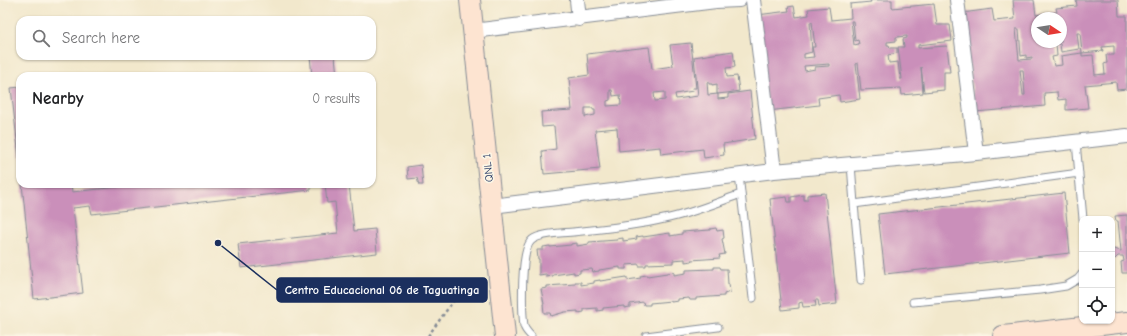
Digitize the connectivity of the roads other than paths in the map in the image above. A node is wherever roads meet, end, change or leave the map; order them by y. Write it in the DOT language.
graph roads {
  1 [pos="470,0"];
  2 [pos="577,0"];
  3 [pos="739,0"];
  4 [pos="754,0"];
  5 [pos="957,0"];
  6 [pos="716,1"];
  7 [pos="579,19"];
  8 [pos="473,31"];
  9 [pos="1127,136"];
  10 [pos="1076,142"];
  11 [pos="976,153"];
  12 [pos="851,164"];
  13 [pos="774,171"];
  14 [pos="1079,173"];
  15 [pos="739,175"];
  16 [pos="741,194"];
  17 [pos="854,204"];
  18 [pos="492,206"];
  19 [pos="1083,216"];
  20 [pos="1079,278"];
  21 [pos="861,280"];
  22 [pos="754,298"];
  23 [pos="913,302"];
  24 [pos="1127,322"];
  25 [pos="718,327"];
  26 [pos="505,336"];
  27 [pos="531,336"];
  28 [pos="646,336"];
  29 [pos="1003,336"];
  1 -- 8 [label="street, QNL 1"];
  2 -- 7 [label="street"];
  3 -- 6 [label="street"];
  4 -- 13 [label="street"];
  5 -- 11 [label="street"];
  6 -- 7 [label="street"];
  7 -- 8 [label="street"];
  8 -- 18 [label="street, QNL 1"];
  9 -- 10 [label="street"];
  10 -- 11 [label="street"];
  10 -- 14 [label="lane"];
  11 -- 12 [label="street"];
  12 -- 13 [label="street"];
  12 -- 17 [label="lane"];
  13 -- 15 [label="street"];
  14 -- 17 [label="lane"];
  14 -- 19 [label="lane"];
  15 -- 16 [label="lane"];
  15 -- 18 [label="street"];
  16 -- 22 [label="lane"];
  16 -- 27 [label="lane"];
  17 -- 21 [label="lane"];
  18 -- 26 [label="street, QNL 1"];
  20 -- 23 [label="lane"];
  24 -- 29 [label="street"];
  25 -- 28 [label="lane"];
}
